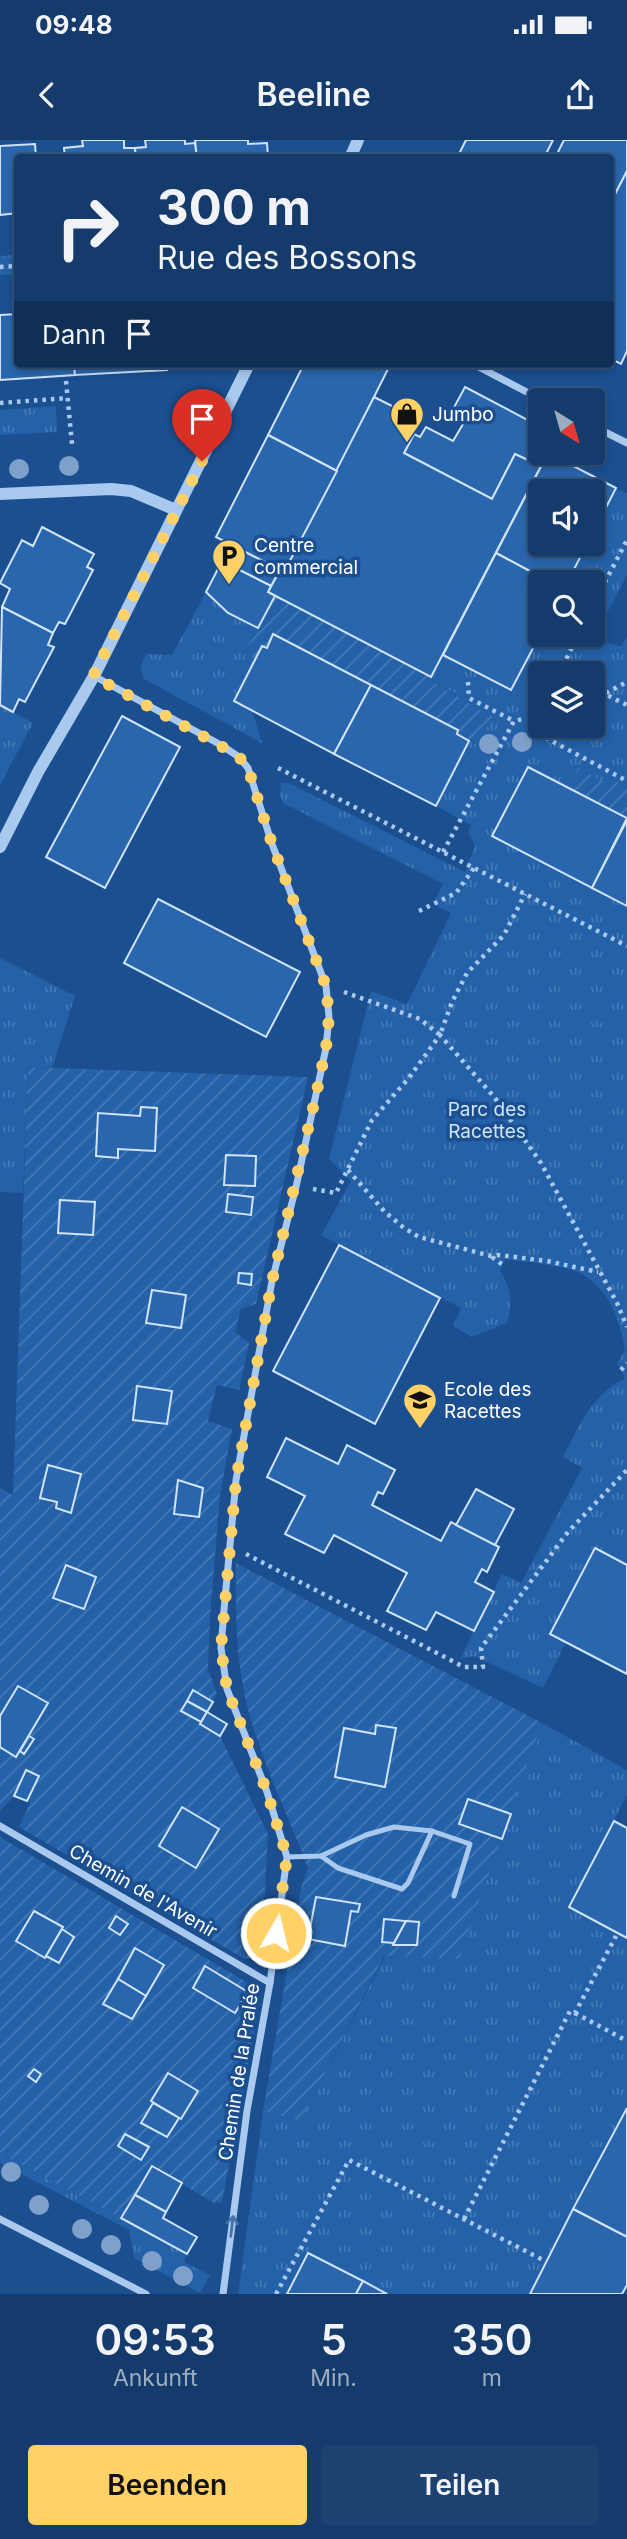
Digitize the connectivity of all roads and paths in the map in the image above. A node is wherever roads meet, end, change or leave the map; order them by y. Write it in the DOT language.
graph roads {
  1 [pos="247,368"];
  2 [pos="481,368"];
  3 [pos="65,381"];
  4 [pos="528,393"];
  5 [pos="68,398"];
  6 [pos="0,403"];
  7 [pos="606,432"];
  8 [pos="627,443"];
  9 [pos="72,444"];
  10 [pos="0,494"];
  11 [pos="176,510"];
  12 [pos="627,540"];
  13 [pos="605,582"];
  14 [pos="93,676"];
  15 [pos="468,682"];
  16 [pos="627,682"];
  17 [pos="605,694"];
  18 [pos="627,705"];
  19 [pos="528,719"];
  20 [pos="514,721"];
  21 [pos="547,738"];
  22 [pos="278,768"];
  23 [pos="627,780"];
  24 [pos="0,847"];
  25 [pos="443,852"];
  26 [pos="474,869"];
  27 [pos="525,894"];
  28 [pos="419,911"];
  29 [pos="627,946"];
  30 [pos="326,986"];
  31 [pos="440,1035"];
  32 [pos="348,1170"];
  33 [pos="296,1187"];
  34 [pos="491,1256"];
  35 [pos="503,1265"];
  36 [pos="599,1272"];
  37 [pos="627,1327"];
  38 [pos="627,1363"];
  39 [pos="621,1370"];
  40 [pos="627,1470"];
  41 [pos="230,1546"];
  42 [pos="0,1826"];
  43 [pos="432,1831"];
  44 [pos="321,1856"];
  45 [pos="287,1857"];
  46 [pos="454,1896"];
  47 [pos="616,1936"];
  48 [pos="270,1983"];
  49 [pos="575,2013"];
  50 [pos="627,2041"];
  51 [pos="0,2218"];
  52 [pos="464,2218"];
  53 [pos="545,2260"];
  54 [pos="146,2294"];
  55 [pos="223,2294"];
  56 [pos="276,2294"];
  1 -- 11 [label="street"];
  2 -- 4 [label="street"];
  3 -- 5 [label="path"];
  5 -- 6 [label="path"];
  5 -- 9 [label="path"];
  7 -- 8 [label="street"];
  10 -- 11 [label="street"];
  11 -- 14 [label="street"];
  12 -- 13 [label="path"];
  14 -- 24 [label="street"];
  14 -- 30 [label="street, Chemin de la Pralée"];
  15 -- 20 [label="path"];
  16 -- 17 [label="path"];
  17 -- 18 [label="path"];
  19 -- 20 [label="path"];
  20 -- 25 [label="path"];
  21 -- 23 [label="path"];
  22 -- 25 [label="path"];
  25 -- 26 [label="path"];
  26 -- 27 [label="path"];
  26 -- 28 [label="path"];
  27 -- 29 [label="path"];
  27 -- 31 [label="path"];
  30 -- 31 [label="path"];
  30 -- 33 [label="street, Chemin de la Pralée"];
  31 -- 32 [label="path"];
  31 -- 36 [label="path"];
  32 -- 33 [label="path"];
  32 -- 34 [label="path"];
  33 -- 41 [label="street, Chemin de la Pralée"];
  34 -- 35 [label="path"];
  34 -- 36 [label="path"];
  36 -- 37 [label="path"];
  38 -- 39 [label="path"];
  40 -- 41 [label="path"];
  41 -- 45 [label="street, Chemin de la Pralée"];
  42 -- 48 [label="street, Chemin de l'Avenir"];
  43 -- 44 [label="lane"];
  43 -- 44 [label="lane"];
  43 -- 46 [label="lane"];
  44 -- 45 [label="lane"];
  45 -- 48 [label="street, Chemin de la Pralée"];
  47 -- 49 [label="path"];
  55 -- 48 [label="street, Chemin de la Pralée, one-way"];
  49 -- 50 [label="path"];
  49 -- 52 [label="path"];
  51 -- 54 [label="street"];
  52 -- 53 [label="path"];
  52 -- 56 [label="path"];
}
